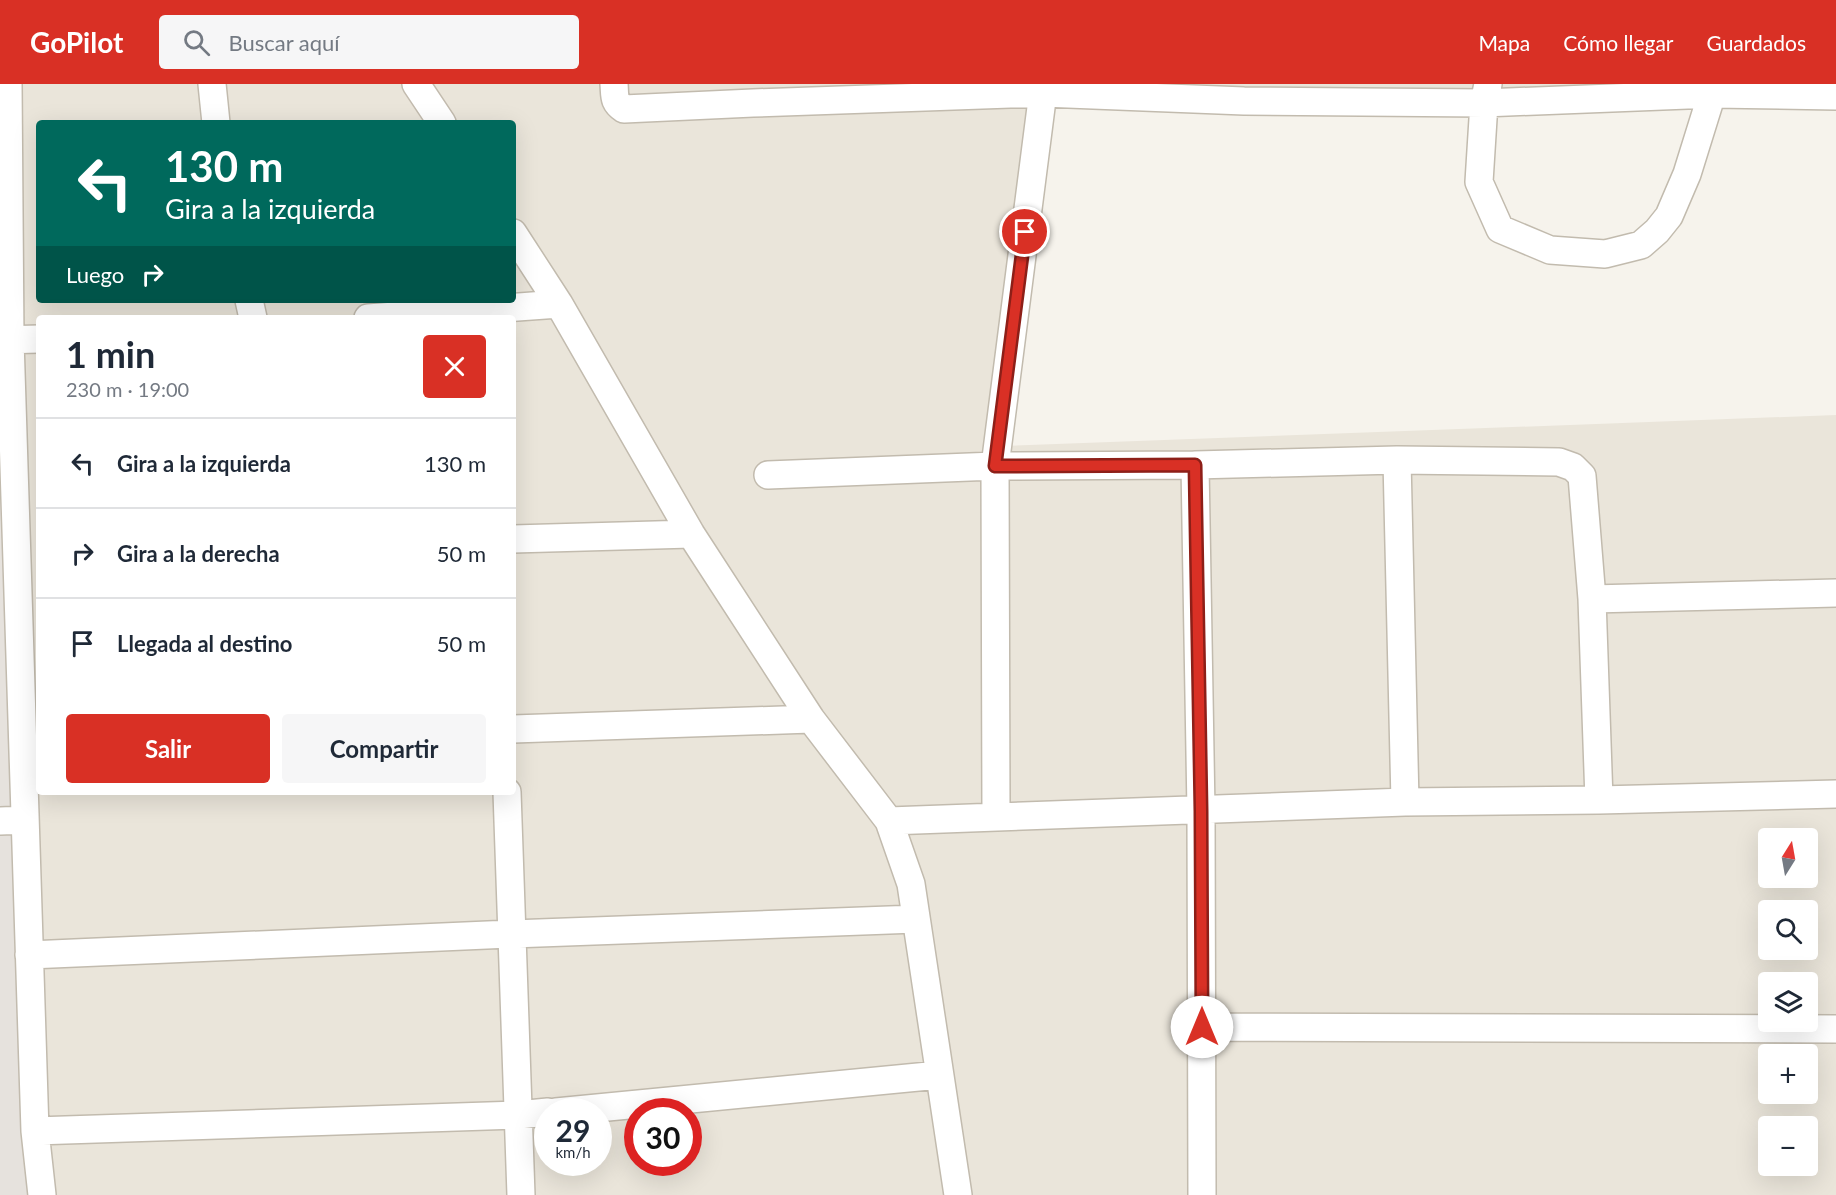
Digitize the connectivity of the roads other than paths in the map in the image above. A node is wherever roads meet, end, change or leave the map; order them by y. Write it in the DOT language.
graph roads {
  1 [pos="8,84"];
  2 [pos="213,84"];
  3 [pos="416,84"];
  4 [pos="614,84"];
  5 [pos="1043,88"];
  6 [pos="1714,89"];
  7 [pos="897,91"];
  8 [pos="753,93"];
  9 [pos="1246,93"];
  10 [pos="1486,94"];
  11 [pos="1836,96"];
  12 [pos="216,120"];
  13 [pos="440,120"];
  14 [pos="516,238"];
  15 [pos="559,304"];
  16 [pos="409,315"];
  17 [pos="36,339"];
  18 [pos="5,340"];
  19 [pos="1397,460"];
  20 [pos="1195,465"];
  21 [pos="995,466"];
  22 [pos="768,475"];
  23 [pos="27,529"];
  24 [pos="691,534"];
  25 [pos="516,539"];
  26 [pos="1836,593"];
  27 [pos="1592,600"];
  28 [pos="811,719"];
  29 [pos="516,729"];
  30 [pos="31,745"];
  31 [pos="1836,794"];
  32 [pos="507,795"];
  33 [pos="1599,800"];
  34 [pos="1405,802"];
  35 [pos="1201,811"];
  36 [pos="996,817"];
  37 [pos="13,820"];
  38 [pos="889,821"];
  39 [pos="916,919"];
  40 [pos="512,934"];
  41 [pos="30,955"];
  42 [pos="1202,1027"];
  43 [pos="1836,1029"];
  44 [pos="939,1075"];
  45 [pos="612,1107"];
  46 [pos="534,1113"];
  47 [pos="518,1115"];
  48 [pos="35,1131"];
  49 [pos="42,1195"];
  50 [pos="521,1195"];
  51 [pos="958,1195"];
  52 [pos="1202,1195"];
  1 -- 18 [label="street"];
  2 -- 12 [label="street"];
  3 -- 13 [label="street"];
  4 -- 8 [label="street"];
  5 -- 7 [label="street"];
  5 -- 9 [label="street"];
  5 -- 21 [label="street"];
  6 -- 10 [label="street"];
  6 -- 10 [label="street"];
  6 -- 11 [label="street"];
  7 -- 8 [label="street"];
  9 -- 10 [label="street"];
  14 -- 15 [label="street"];
  15 -- 16 [label="street"];
  15 -- 24 [label="street"];
  17 -- 18 [label="street"];
  18 -- 23 [label="street"];
  19 -- 20 [label="street"];
  19 -- 27 [label="street"];
  19 -- 34 [label="street"];
  20 -- 21 [label="street"];
  20 -- 35 [label="street"];
  21 -- 22 [label="street"];
  21 -- 36 [label="street"];
  23 -- 30 [label="street"];
  24 -- 25 [label="street"];
  24 -- 28 [label="street"];
  26 -- 27 [label="street"];
  27 -- 33 [label="street"];
  28 -- 29 [label="street"];
  28 -- 38 [label="street"];
  30 -- 37 [label="street"];
  31 -- 33 [label="street"];
  32 -- 40 [label="street"];
  33 -- 34 [label="street"];
  34 -- 35 [label="street"];
  35 -- 36 [label="street"];
  35 -- 42 [label="street"];
  36 -- 38 [label="street"];
  37 -- 41 [label="street"];
  38 -- 39 [label="street"];
  39 -- 40 [label="street"];
  39 -- 44 [label="street"];
  40 -- 41 [label="street"];
  40 -- 47 [label="street"];
  41 -- 48 [label="street"];
  42 -- 43 [label="street"];
  42 -- 52 [label="street"];
  44 -- 45 [label="street"];
  44 -- 51 [label="street"];
  46 -- 47 [label="street"];
  47 -- 48 [label="street"];
  47 -- 50 [label="street"];
  48 -- 49 [label="street"];
}
